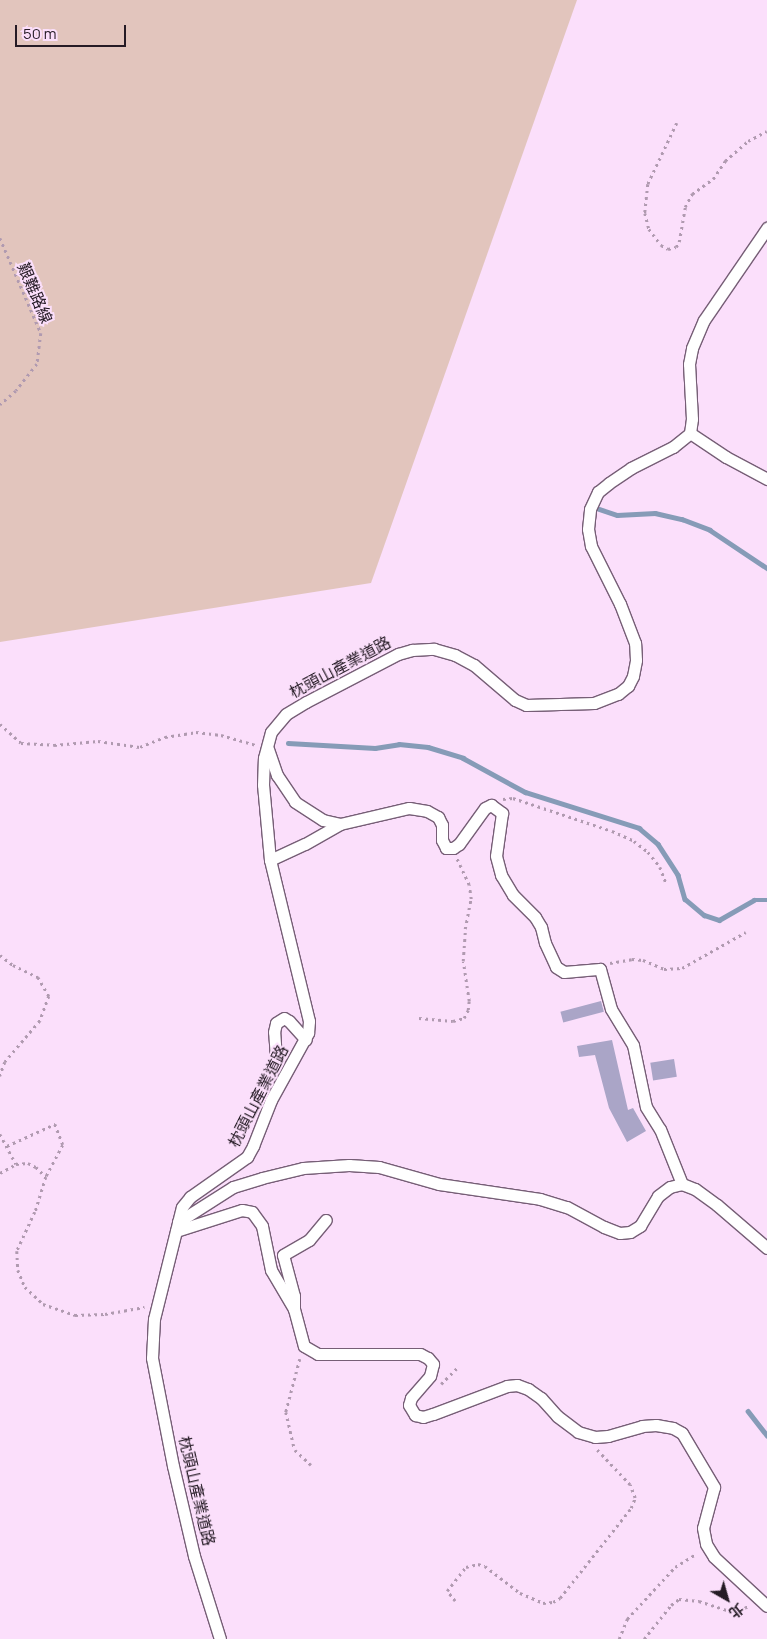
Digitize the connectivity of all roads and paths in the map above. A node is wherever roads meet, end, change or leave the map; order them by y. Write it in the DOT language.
graph roads {
  1 [pos="677,123"];
  2 [pos="767,131"];
  3 [pos="767,228"];
  4 [pos="0,238"];
  5 [pos="767,243"];
  6 [pos="753,249"];
  7 [pos="0,405"];
  8 [pos="690,433"];
  9 [pos="767,479"];
  10 [pos="0,724"];
  11 [pos="267,748"];
  12 [pos="495,807"];
  13 [pos="340,824"];
  14 [pos="453,848"];
  15 [pos="270,860"];
  16 [pos="666,883"];
  17 [pos="746,932"];
  18 [pos="0,955"];
  19 [pos="600,969"];
  20 [pos="419,1018"];
  21 [pos="306,1040"];
  22 [pos="276,1058"];
  23 [pos="0,1076"];
  24 [pos="0,1134"];
  25 [pos="7,1146"];
  26 [pos="16,1164"];
  27 [pos="0,1173"];
  28 [pos="46,1177"];
  29 [pos="682,1184"];
  30 [pos="326,1220"];
  31 [pos="177,1227"];
  32 [pos="767,1248"];
  33 [pos="158,1305"];
  34 [pos="294,1308"];
  35 [pos="304,1346"];
  36 [pos="590,1435"];
  37 [pos="310,1464"];
  38 [pos="710,1549"];
  39 [pos="757,1595"];
  40 [pos="455,1601"];
  41 [pos="767,1606"];
  42 [pos="220,1639"];
  43 [pos="619,1639"];
  44 [pos="644,1639"];
  1 -- 2 [label="path"];
  3 -- 6 [label="street"];
  4 -- 7 [label="path, 艱難路線"];
  5 -- 6 [label="street"];
  6 -- 8 [label="street"];
  8 -- 9 [label="street"];
  8 -- 11 [label="street, 枕頭山產業道路"];
  10 -- 11 [label="path"];
  11 -- 13 [label="street"];
  11 -- 15 [label="street, 枕頭山產業道路"];
  12 -- 14 [label="street"];
  12 -- 16 [label="path"];
  12 -- 19 [label="street"];
  13 -- 14 [label="street"];
  13 -- 15 [label="street"];
  14 -- 20 [label="path"];
  15 -- 21 [label="street, 枕頭山產業道路"];
  17 -- 19 [label="path"];
  18 -- 23 [label="path"];
  19 -- 29 [label="street"];
  21 -- 22 [label="street"];
  21 -- 31 [label="street, 枕頭山產業道路"];
  24 -- 25 [label="path"];
  25 -- 26 [label="path"];
  25 -- 28 [label="path"];
  26 -- 27 [label="path"];
  26 -- 28 [label="path"];
  28 -- 33 [label="path"];
  29 -- 31 [label="street"];
  29 -- 32 [label="street"];
  30 -- 34 [label="street"];
  31 -- 33 [label="street, 枕頭山產業道路"];
  31 -- 34 [label="street"];
  33 -- 42 [label="street, 枕頭山產業道路"];
  34 -- 35 [label="street"];
  35 -- 36 [label="street"];
  35 -- 37 [label="path"];
  36 -- 38 [label="street"];
  36 -- 40 [label="path"];
  38 -- 39 [label="street"];
  38 -- 43 [label="path"];
  39 -- 41 [label="street"];
  39 -- 44 [label="path"];
}
